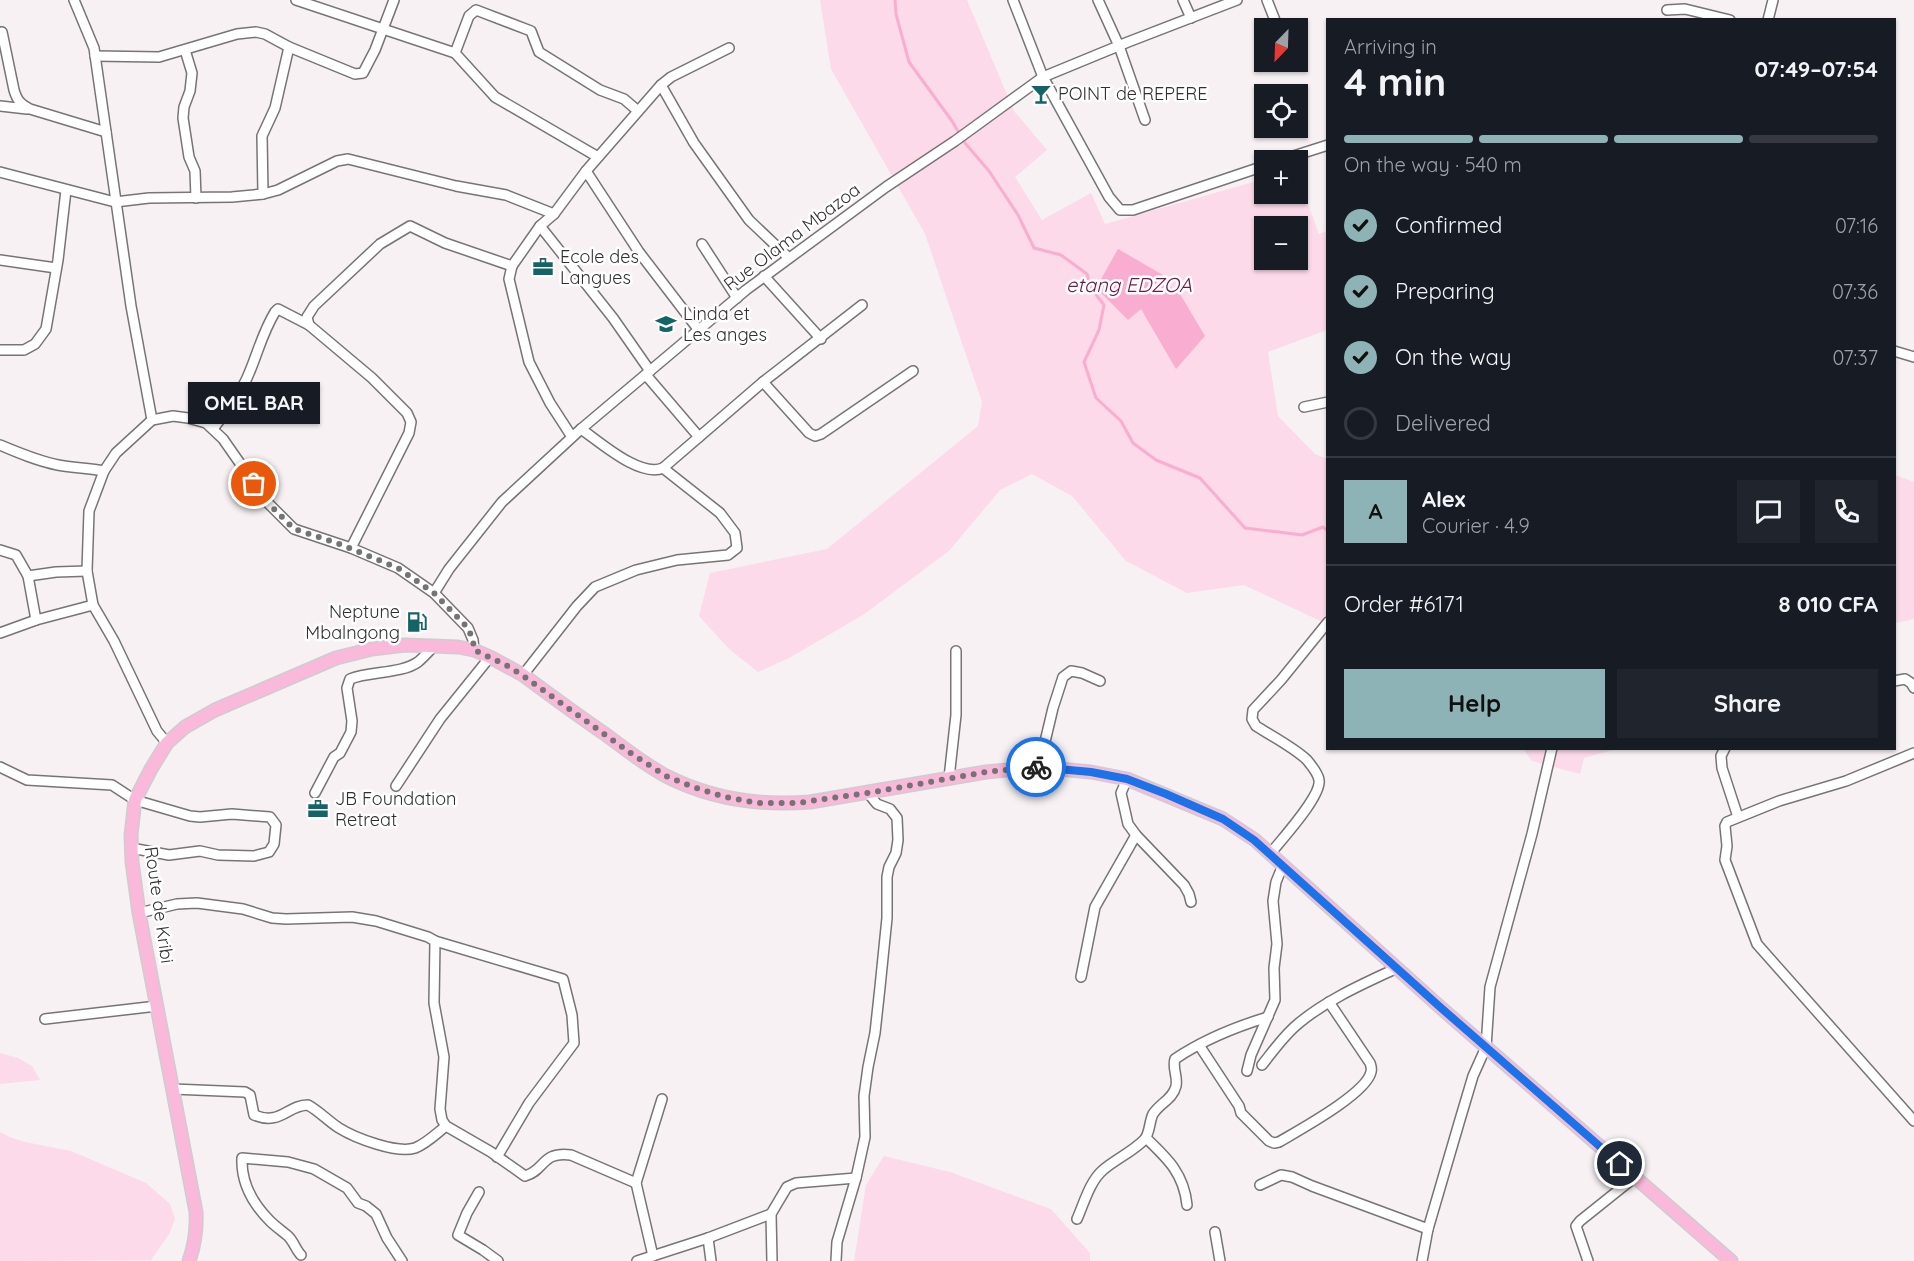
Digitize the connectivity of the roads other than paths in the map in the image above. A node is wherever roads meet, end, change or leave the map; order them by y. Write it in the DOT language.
graph roads {
  1 [pos="74,0"];
  2 [pos="296,0"];
  3 [pos="394,0"];
  4 [pos="1013,0"];
  5 [pos="1098,0"];
  6 [pos="1183,0"];
  7 [pos="1237,0"];
  8 [pos="1267,0"];
  9 [pos="1773,0"];
  10 [pos="1667,10"];
  11 [pos="1191,18"];
  12 [pos="1274,18"];
  13 [pos="1722,18"];
  14 [pos="1768,18"];
  15 [pos="382,29"];
  16 [pos="3,32"];
  17 [pos="1119,46"];
  18 [pos="289,47"];
  19 [pos="729,48"];
  20 [pos="185,50"];
  21 [pos="455,53"];
  22 [pos="95,56"];
  23 [pos="1043,77"];
  24 [pos="661,85"];
  25 [pos="0,106"];
  26 [pos="30,110"];
  27 [pos="638,111"];
  28 [pos="1145,120"];
  29 [pos="106,132"];
  30 [pos="1326,146"];
  31 [pos="1308,151"];
  32 [pos="598,157"];
  33 [pos="1254,169"];
  34 [pos="586,171"];
  35 [pos="0,172"];
  36 [pos="66,190"];
  37 [pos="263,194"];
  38 [pos="196,198"];
  39 [pos="115,202"];
  40 [pos="554,214"];
  41 [pos="540,226"];
  42 [pos="702,244"];
  43 [pos="789,258"];
  44 [pos="0,260"];
  45 [pos="512,266"];
  46 [pos="56,268"];
  47 [pos="764,276"];
  48 [pos="736,298"];
  49 [pos="862,305"];
  50 [pos="309,325"];
  51 [pos="698,329"];
  52 [pos="820,339"];
  53 [pos="0,350"];
  54 [pos="1896,352"];
  55 [pos="1914,357"];
  56 [pos="913,371"];
  57 [pos="648,373"];
  58 [pos="763,382"];
  59 [pos="1326,402"];
  60 [pos="1304,407"];
  61 [pos="152,420"];
  62 [pos="213,429"];
  63 [pos="581,429"];
  64 [pos="572,437"];
  65 [pos="699,437"];
  66 [pos="0,445"];
  67 [pos="663,468"];
  68 [pos="104,471"];
  69 [pos="351,548"];
  70 [pos="0,550"];
  71 [pos="87,571"];
  72 [pos="28,576"];
  73 [pos="434,593"];
  74 [pos="93,605"];
  75 [pos="36,620"];
  76 [pos="1326,624"];
  77 [pos="0,633"];
  78 [pos="435,645"];
  79 [pos="474,650"];
  80 [pos="956,651"];
  81 [pos="490,657"];
  82 [pos="522,675"];
  83 [pos="1100,681"];
  84 [pos="1896,681"];
  85 [pos="1914,688"];
  86 [pos="167,743"];
  87 [pos="1552,750"];
  88 [pos="1724,750"];
  89 [pos="1914,753"];
  90 [pos="0,767"];
  91 [pos="1040,767"];
  92 [pos="949,778"];
  93 [pos="1127,779"];
  94 [pos="396,786"];
  95 [pos="315,793"];
  96 [pos="868,793"];
  97 [pos="135,800"];
  98 [pos="1738,817"];
  99 [pos="1136,835"];
  100 [pos="131,848"];
  101 [pos="1270,854"];
  102 [pos="1283,865"];
  103 [pos="1191,902"];
  104 [pos="139,913"];
  105 [pos="435,941"];
  106 [pos="1396,968"];
  107 [pos="1081,977"];
  108 [pos="1329,1002"];
  109 [pos="157,1006"];
  110 [pos="1268,1017"];
  111 [pos="45,1019"];
  112 [pos="1199,1045"];
  113 [pos="1486,1047"];
  114 [pos="1262,1065"];
  115 [pos="1247,1071"];
  116 [pos="173,1089"];
  117 [pos="662,1099"];
  118 [pos="1914,1121"];
  119 [pos="446,1126"];
  120 [pos="1146,1138"];
  121 [pos="497,1157"];
  122 [pos="1635,1177"];
  123 [pos="856,1178"];
  124 [pos="636,1183"];
  125 [pos="1260,1185"];
  126 [pos="479,1192"];
  127 [pos="1187,1205"];
  128 [pos="771,1214"];
  129 [pos="1077,1219"];
  130 [pos="1428,1229"];
  131 [pos="1215,1232"];
  132 [pos="708,1238"];
  133 [pos="302,1255"];
  134 [pos="653,1256"];
  135 [pos="189,1261"];
  136 [pos="402,1261"];
  137 [pos="498,1261"];
  138 [pos="637,1261"];
  139 [pos="711,1261"];
  140 [pos="772,1261"];
  141 [pos="836,1261"];
  142 [pos="1220,1261"];
  143 [pos="1422,1261"];
  144 [pos="1588,1261"];
  145 [pos="1731,1261"];
  1 -- 22 [label="street"];
  2 -- 15 [label="street"];
  3 -- 15 [label="street"];
  4 -- 23 [label="street"];
  5 -- 17 [label="street"];
  6 -- 11 [label="street"];
  7 -- 11 [label="street, Rue Olama Mbazoa"];
  8 -- 12 [label="street"];
  9 -- 14 [label="street"];
  10 -- 13 [label="street"];
  11 -- 17 [label="street, Rue Olama Mbazoa"];
  15 -- 18 [label="street"];
  15 -- 21 [label="street"];
  16 -- 26 [label="street"];
  17 -- 23 [label="street, Rue Olama Mbazoa"];
  17 -- 28 [label="street"];
  18 -- 20 [label="street"];
  18 -- 37 [label="street"];
  19 -- 24 [label="street"];
  20 -- 22 [label="street"];
  20 -- 38 [label="street"];
  21 -- 27 [label="street"];
  21 -- 32 [label="street"];
  22 -- 29 [label="street"];
  23 -- 33 [label="street"];
  23 -- 43 [label="street, Rue Olama Mbazoa"];
  24 -- 27 [label="street"];
  24 -- 43 [label="street"];
  25 -- 26 [label="street"];
  26 -- 29 [label="street"];
  27 -- 32 [label="street"];
  29 -- 39 [label="street"];
  30 -- 31 [label="street"];
  32 -- 34 [label="street"];
  34 -- 40 [label="street"];
  34 -- 51 [label="street"];
  35 -- 36 [label="street"];
  36 -- 39 [label="street"];
  36 -- 46 [label="street"];
  37 -- 38 [label="street"];
  37 -- 40 [label="street"];
  38 -- 39 [label="street"];
  39 -- 61 [label="street"];
  40 -- 41 [label="street"];
  41 -- 45 [label="street"];
  41 -- 57 [label="street"];
  42 -- 48 [label="street"];
  43 -- 47 [label="street, Rue Olama Mbazoa"];
  44 -- 46 [label="street"];
  45 -- 50 [label="street"];
  45 -- 64 [label="street"];
  46 -- 53 [label="street"];
  47 -- 48 [label="street, Rue Olama Mbazoa"];
  47 -- 52 [label="street"];
  48 -- 51 [label="street, Rue Olama Mbazoa"];
  49 -- 52 [label="street"];
  50 -- 62 [label="street"];
  50 -- 69 [label="street"];
  51 -- 57 [label="street, Rue Olama Mbazoa"];
  52 -- 58 [label="street"];
  54 -- 55 [label="street"];
  56 -- 58 [label="street"];
  57 -- 63 [label="street, Rue Olama Mbazoa"];
  57 -- 65 [label="street"];
  58 -- 65 [label="street"];
  59 -- 60 [label="street"];
  61 -- 62 [label="street"];
  61 -- 68 [label="street"];
  62 -- 69 [label="street"];
  63 -- 64 [label="street, Rue Olama Mbazoa"];
  63 -- 67 [label="street"];
  64 -- 73 [label="street, Rue Olama Mbazoa"];
  65 -- 67 [label="street"];
  66 -- 68 [label="street"];
  67 -- 82 [label="street"];
  68 -- 71 [label="street"];
  69 -- 73 [label="street"];
  70 -- 72 [label="street"];
  71 -- 72 [label="street"];
  71 -- 74 [label="street"];
  72 -- 75 [label="street"];
  73 -- 79 [label="street"];
  74 -- 75 [label="street"];
  74 -- 86 [label="street"];
  75 -- 77 [label="street"];
  76 -- 101 [label="street"];
  78 -- 79 [label="main road, Route de Kribi"];
  78 -- 86 [label="main road, Route de Kribi"];
  78 -- 95 [label="street"];
  79 -- 81 [label="main road, Route de Kribi"];
  80 -- 92 [label="street"];
  81 -- 82 [label="main road, Route de Kribi"];
  81 -- 94 [label="street"];
  82 -- 96 [label="main road, Route de Kribi"];
  83 -- 91 [label="street"];
  84 -- 85 [label="street"];
  86 -- 97 [label="main road, Route de Kribi"];
  87 -- 113 [label="street"];
  88 -- 98 [label="street"];
  89 -- 98 [label="street"];
  90 -- 97 [label="street"];
  91 -- 92 [label="main road, Route de Kribi"];
  91 -- 93 [label="main road, Route de Kribi"];
  92 -- 96 [label="main road, Route de Kribi"];
  93 -- 99 [label="street"];
  93 -- 101 [label="main road, Route de Kribi"];
  96 -- 123 [label="street"];
  97 -- 100 [label="main road, Route de Kribi"];
  97 -- 100 [label="street"];
  98 -- 118 [label="street"];
  99 -- 103 [label="street"];
  99 -- 107 [label="street"];
  100 -- 104 [label="main road, Route de Kribi"];
  101 -- 102 [label="main road, Route de Kribi"];
  102 -- 106 [label="main road, Route de Kribi"];
  102 -- 110 [label="street"];
  104 -- 105 [label="street"];
  104 -- 109 [label="main road, Route de Kribi"];
  105 -- 119 [label="street"];
  105 -- 121 [label="street"];
  106 -- 108 [label="street"];
  106 -- 113 [label="main road, Route de Kribi"];
  108 -- 112 [label="street"];
  108 -- 114 [label="street"];
  109 -- 111 [label="street"];
  109 -- 116 [label="main road, Route de Kribi"];
  110 -- 112 [label="street"];
  110 -- 115 [label="street"];
  112 -- 120 [label="street"];
  113 -- 122 [label="main road, Route de Kribi"];
  113 -- 130 [label="street"];
  116 -- 119 [label="street"];
  116 -- 135 [label="main road, Route de Kribi"];
  117 -- 124 [label="street"];
  119 -- 121 [label="street"];
  120 -- 127 [label="street"];
  120 -- 129 [label="street"];
  121 -- 124 [label="street"];
  122 -- 144 [label="street"];
  122 -- 145 [label="main road, Route de Kribi"];
  123 -- 128 [label="street"];
  123 -- 141 [label="street"];
  124 -- 134 [label="street"];
  125 -- 130 [label="street"];
  126 -- 137 [label="street"];
  128 -- 132 [label="street"];
  128 -- 140 [label="street"];
  130 -- 143 [label="street"];
  131 -- 142 [label="street"];
  132 -- 134 [label="street"];
  132 -- 139 [label="street"];
  133 -- 136 [label="street"];
  134 -- 138 [label="street"];
}
